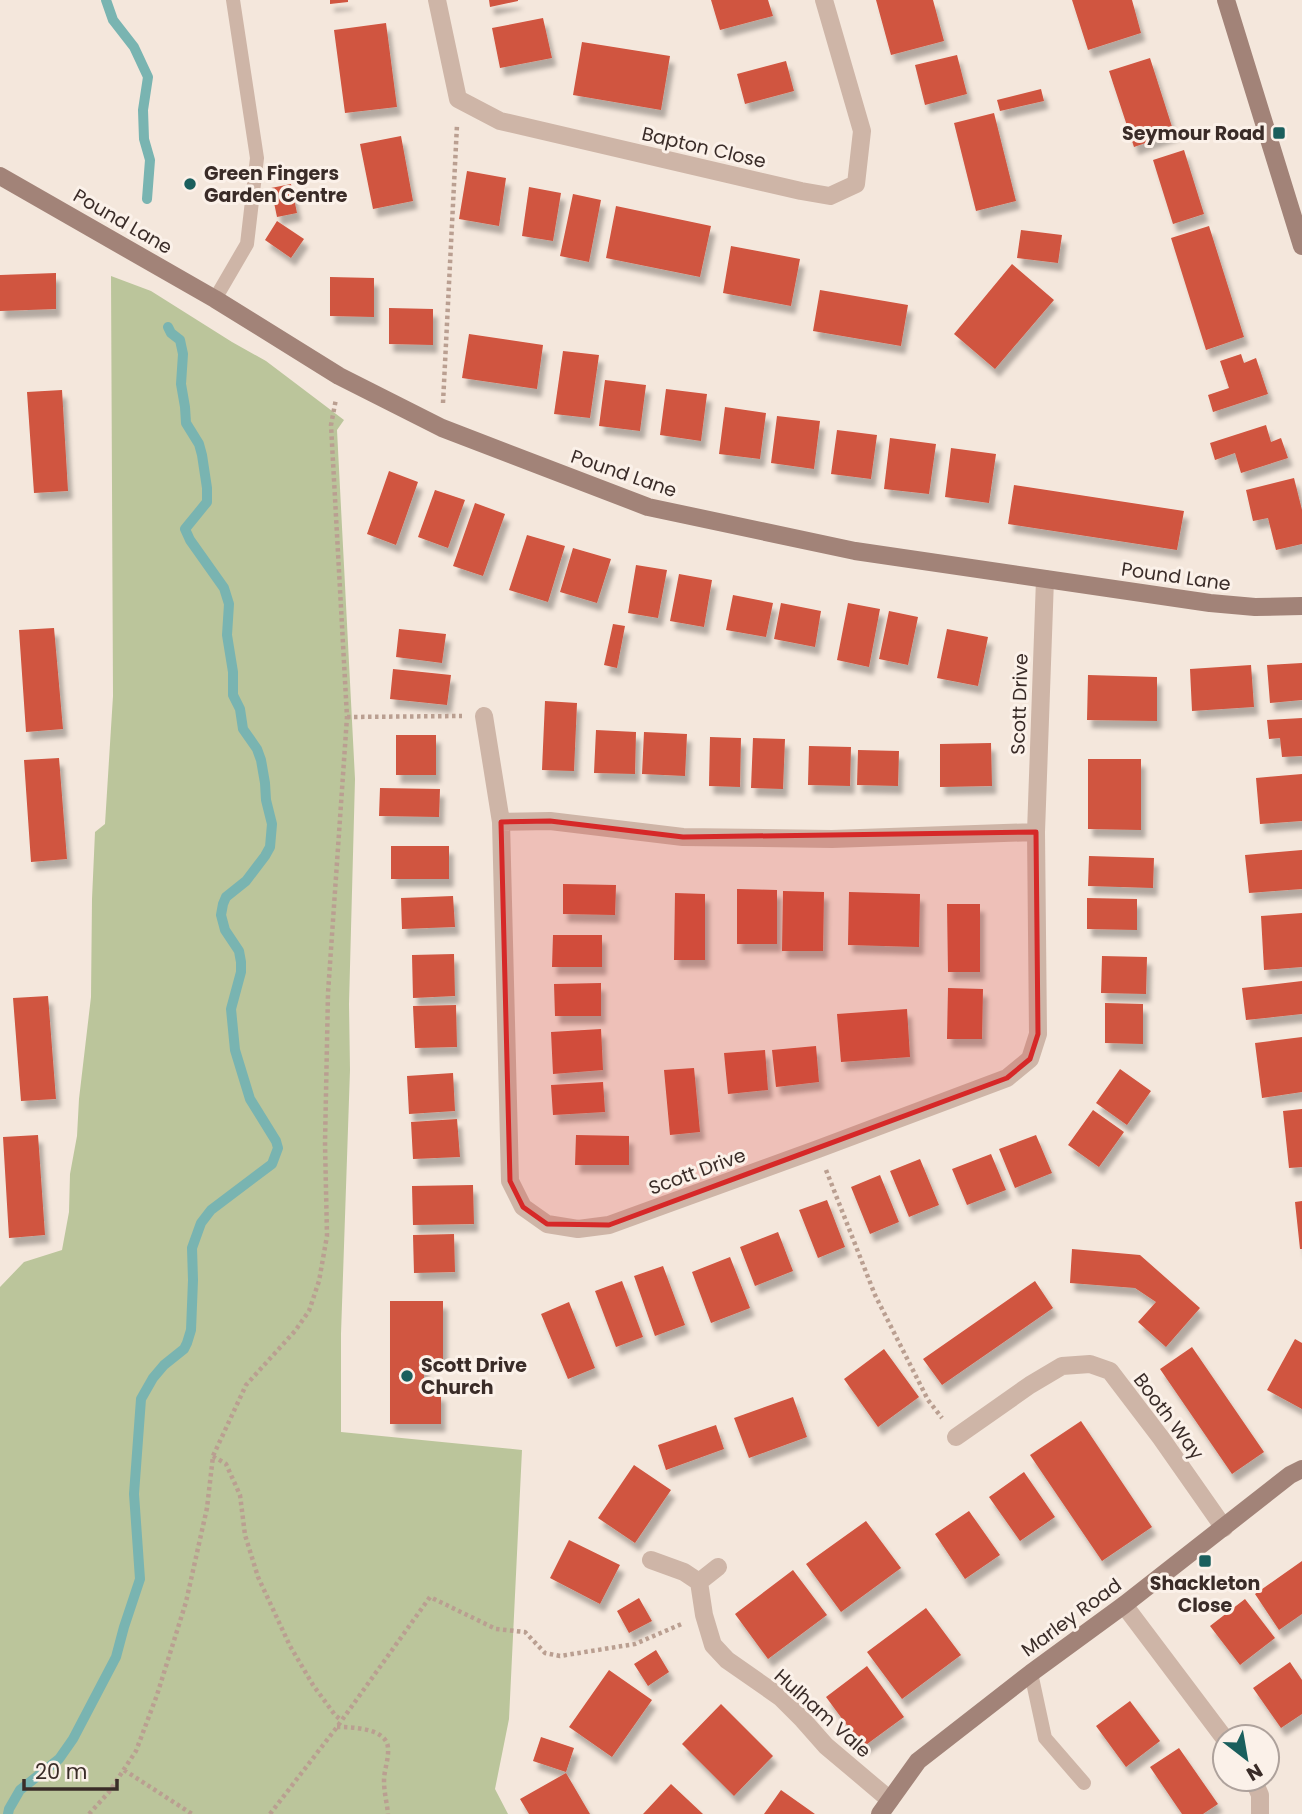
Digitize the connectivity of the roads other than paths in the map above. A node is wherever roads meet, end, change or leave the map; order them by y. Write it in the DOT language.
graph roads {
  1 [pos="233,0"];
  2 [pos="437,0"];
  3 [pos="824,0"];
  4 [pos="1226,0"];
  5 [pos="0,176"];
  6 [pos="1301,238"];
  7 [pos="215,299"];
  8 [pos="1045,579"];
  9 [pos="1302,606"];
  10 [pos="484,716"];
  11 [pos="501,822"];
  12 [pos="1036,832"];
  13 [pos="956,1437"];
  14 [pos="1302,1469"];
  15 [pos="1224,1528"];
  16 [pos="651,1560"];
  17 [pos="718,1567"];
  18 [pos="699,1582"];
  19 [pos="1124,1605"];
  20 [pos="1031,1672"];
  21 [pos="1213,1723"];
  22 [pos="1084,1783"];
  23 [pos="1259,1793"];
  24 [pos="885,1807"];
  25 [pos="1260,1814"];
  1 -- 7 [label="lane"];
  2 -- 3 [label="street, Bapton Close"];
  4 -- 6 [label="street"];
  5 -- 7 [label="street, Pound Lane"];
  7 -- 8 [label="street, Pound Lane"];
  8 -- 9 [label="street, Pound Lane"];
  8 -- 12 [label="street, Scott Drive"];
  10 -- 11 [label="street, Scott Drive"];
  11 -- 12 [label="street"];
  11 -- 12 [label="street, Scott Drive"];
  13 -- 15 [label="street, Booth Way"];
  14 -- 15 [label="street, Marley Road"];
  15 -- 19 [label="street, Marley Road"];
  16 -- 18 [label="street"];
  17 -- 18 [label="street"];
  18 -- 24 [label="street, Hulham Vale"];
  19 -- 20 [label="street, Marley Road"];
  19 -- 21 [label="street"];
  20 -- 22 [label="lane"];
  20 -- 24 [label="street, Marley Road"];
  23 -- 25 [label="street"];
}
